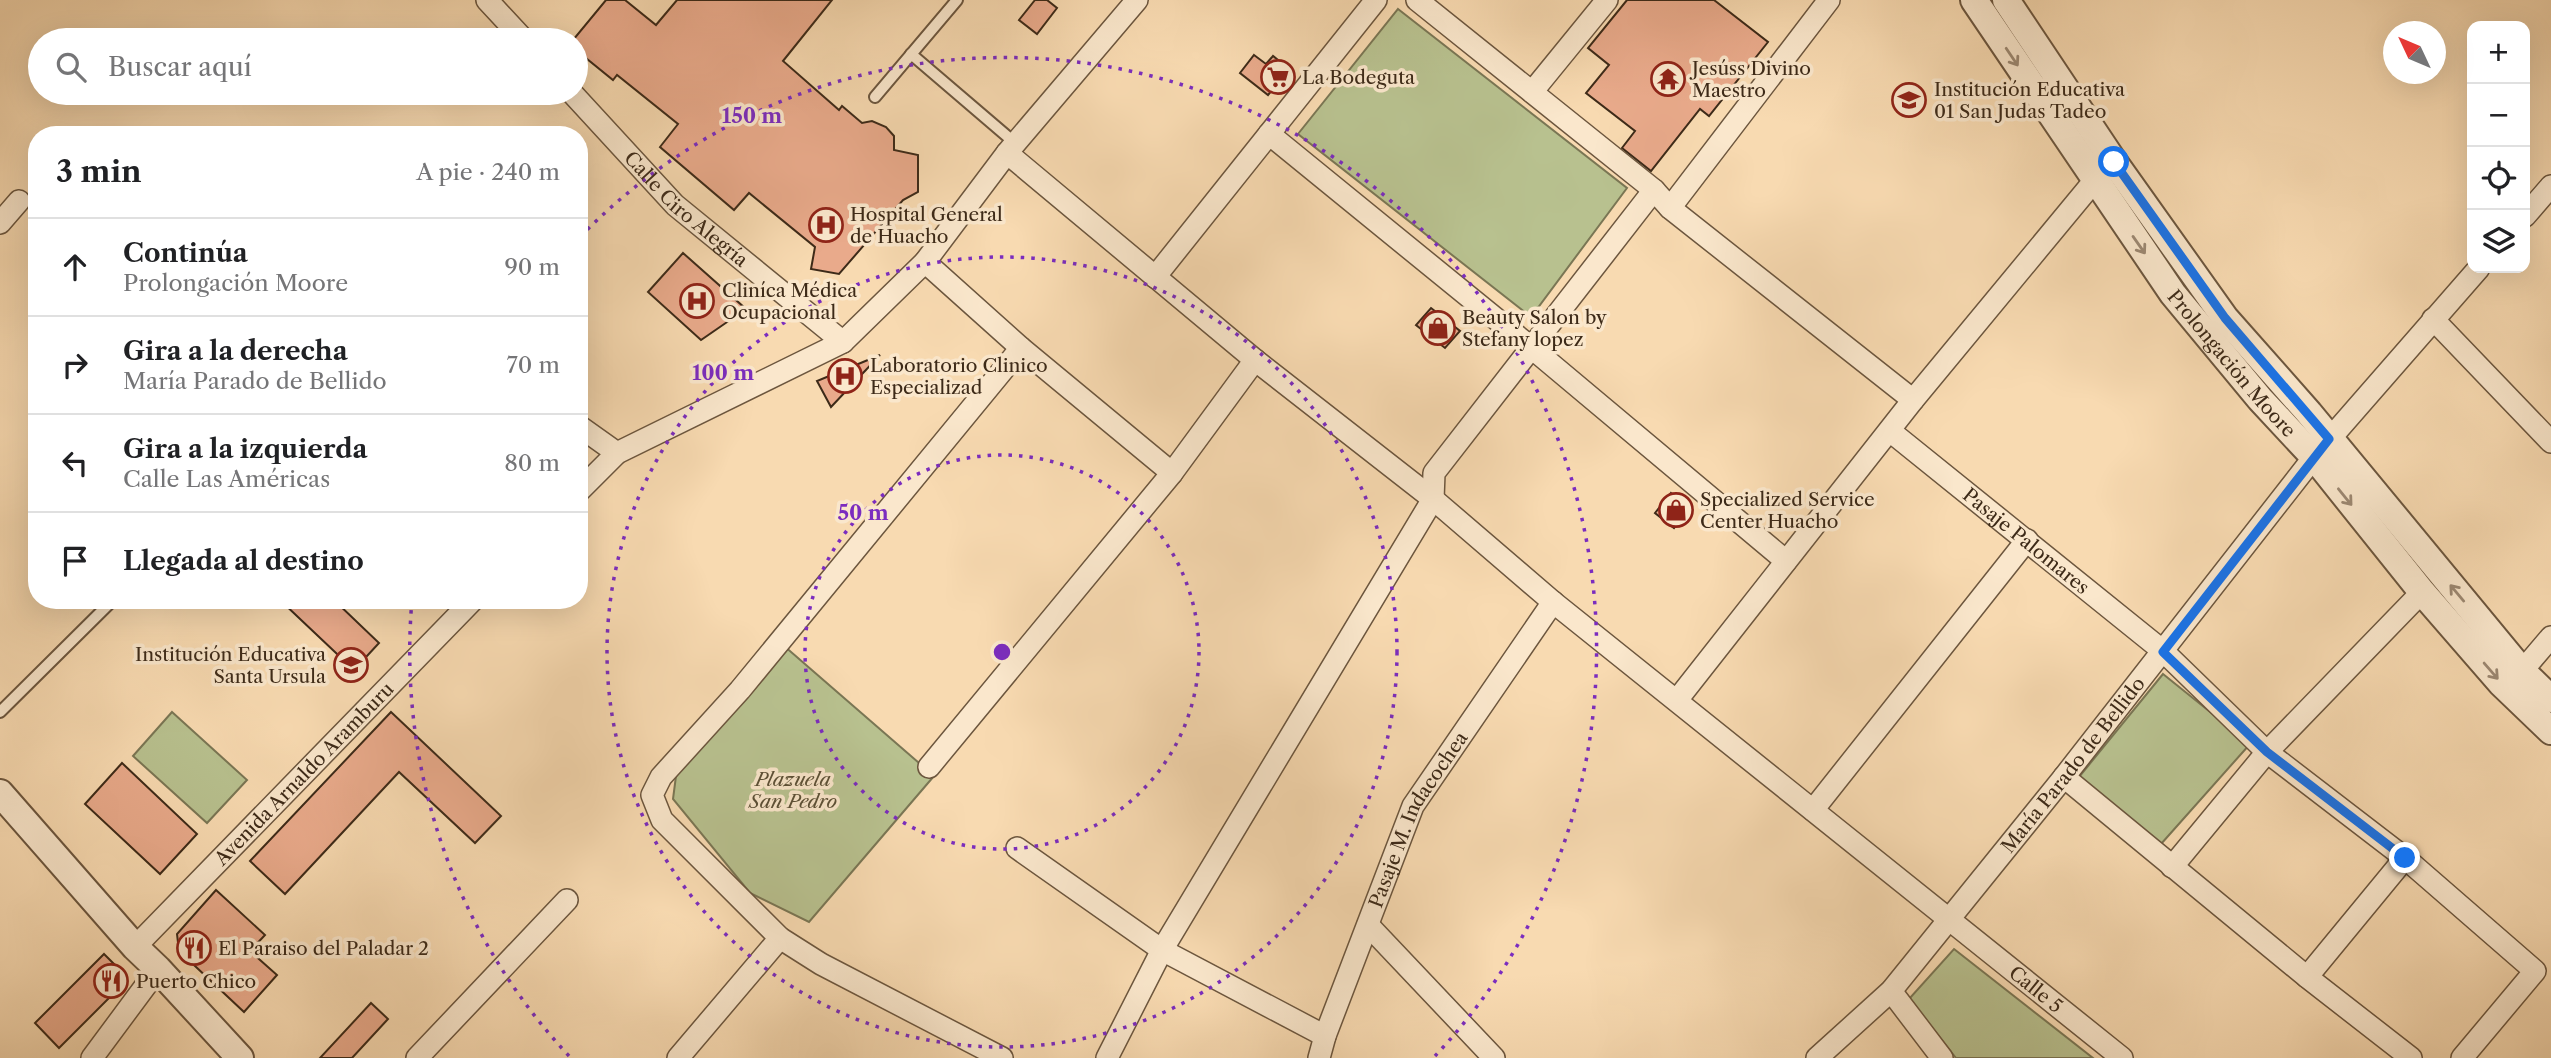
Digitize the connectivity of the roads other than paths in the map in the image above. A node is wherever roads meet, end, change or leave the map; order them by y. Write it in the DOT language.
graph roads {
  1 [pos="487,0"];
  2 [pos="957,0"];
  3 [pos="1137,0"];
  4 [pos="1376,0"];
  5 [pos="1417,0"];
  6 [pos="1606,0"];
  7 [pos="1829,0"];
  8 [pos="1973,0"];
  9 [pos="2006,0"];
  10 [pos="513,28"];
  11 [pos="911,54"];
  12 [pos="1532,92"];
  13 [pos="875,97"];
  14 [pos="583,105"];
  15 [pos="1269,134"];
  16 [pos="1011,148"];
  17 [pos="2114,162"];
  18 [pos="2095,180"];
  19 [pos="2551,186"];
  20 [pos="1654,190"];
  21 [pos="19,201"];
  22 [pos="1670,208"];
  23 [pos="2530,210"];
  24 [pos="0,223"];
  25 [pos="925,262"];
  26 [pos="2474,273"];
  27 [pos="1154,277"];
  28 [pos="2433,319"];
  29 [pos="844,342"];
  30 [pos="1021,348"];
  31 [pos="1533,349"];
  32 [pos="1255,360"];
  33 [pos="1913,400"];
  34 [pos="1890,431"];
  35 [pos="588,432"];
  36 [pos="2551,442"];
  37 [pos="2321,448"];
  38 [pos="617,453"];
  39 [pos="1172,473"];
  40 [pos="588,482"];
  41 [pos="1433,499"];
  42 [pos="2027,540"];
  43 [pos="1786,561"];
  44 [pos="2422,592"];
  45 [pos="1553,602"];
  46 [pos="104,609"];
  47 [pos="464,609"];
  48 [pos="2551,637"];
  49 [pos="2163,652"];
  50 [pos="2522,671"];
  51 [pos="2551,699"];
  52 [pos="1677,700"];
  53 [pos="0,712"];
  54 [pos="2551,731"];
  55 [pos="2267,752"];
  56 [pos="929,768"];
  57 [pos="2064,777"];
  58 [pos="0,793"];
  59 [pos="1813,810"];
  60 [pos="1017,848"];
  61 [pos="2405,858"];
  62 [pos="2172,867"];
  63 [pos="567,900"];
  64 [pos="1950,920"];
  65 [pos="1368,925"];
  66 [pos="780,937"];
  67 [pos="135,947"];
  68 [pos="1162,950"];
  69 [pos="158,969"];
  70 [pos="2307,978"];
  71 [pos="1891,991"];
  72 [pos="1325,1036"];
  73 [pos="92,1058"];
  74 [pos="240,1058"];
  75 [pos="416,1058"];
  76 [pos="678,1058"];
  77 [pos="1002,1058"];
  78 [pos="1107,1058"];
  79 [pos="1319,1058"];
  80 [pos="1493,1058"];
  81 [pos="1817,1058"];
  82 [pos="1942,1058"];
  83 [pos="2122,1058"];
  84 [pos="2411,1058"];
  85 [pos="2462,1058"];
  1 -- 10 [label="street"];
  2 -- 11 [label="lane"];
  3 -- 16 [label="street"];
  4 -- 15 [label="street"];
  5 -- 12 [label="street"];
  6 -- 12 [label="street"];
  7 -- 22 [label="street"];
  8 -- 18 [label="street, Prolongación Moore, one-way"];
  9 -- 17 [label="street, Prolongación Moore"];
  11 -- 13 [label="lane"];
  11 -- 16 [label="lane"];
  12 -- 20 [label="street"];
  14 -- 29 [label="street, Calle Ciro Alegría"];
  15 -- 27 [label="street"];
  15 -- 31 [label="street"];
  16 -- 25 [label="street"];
  16 -- 27 [label="street, Calle 5"];
  17 -- 18 [label="street"];
  17 -- 37 [label="street, Prolongación Moore"];
  18 -- 33 [label="street"];
  18 -- 37 [label="street, Prolongación Moore, one-way"];
  19 -- 23 [label="street"];
  20 -- 22 [label="street"];
  20 -- 31 [label="street"];
  21 -- 24 [label="street"];
  22 -- 33 [label="street"];
  25 -- 29 [label="street"];
  25 -- 30 [label="street"];
  26 -- 28 [label="street, María Parado de Bellido"];
  27 -- 32 [label="street, Calle 5"];
  28 -- 36 [label="street"];
  28 -- 37 [label="street, María Parado de Bellido"];
  29 -- 38 [label="street"];
  30 -- 39 [label="street"];
  30 -- 66 [label="street"];
  31 -- 41 [label="street"];
  31 -- 43 [label="street"];
  32 -- 39 [label="street"];
  32 -- 41 [label="street, Calle 5"];
  33 -- 34 [label="street"];
  34 -- 42 [label="street, Pasaje Palomares"];
  34 -- 43 [label="street"];
  35 -- 38 [label="street"];
  37 -- 44 [label="street, Prolongación Moore, one-way"];
  37 -- 49 [label="street, María Parado de Bellido"];
  50 -- 37 [label="street, Prolongación Moore, one-way"];
  38 -- 40 [label="street"];
  39 -- 56 [label="street"];
  41 -- 45 [label="street, Calle 5"];
  41 -- 68 [label="street"];
  42 -- 49 [label="street, Pasaje Palomares"];
  42 -- 59 [label="street"];
  43 -- 52 [label="street"];
  44 -- 54 [label="street, Prolongación Moore, one-way"];
  44 -- 55 [label="street"];
  45 -- 52 [label="street, Calle 5"];
  45 -- 65 [label="street, Pasaje M. Indacochea"];
  46 -- 53 [label="lane"];
  47 -- 67 [label="street, Avenida Arnaldo Aramburu"];
  48 -- 50 [label="street"];
  49 -- 55 [label="street, Pasaje Palomares"];
  49 -- 57 [label="street, María Parado de Bellido"];
  50 -- 51 [label="street, Prolongación Moore"];
  52 -- 59 [label="street, Calle 5"];
  55 -- 61 [label="street, Pasaje Palomares"];
  55 -- 62 [label="street"];
  57 -- 62 [label="street"];
  57 -- 64 [label="street, María Parado de Bellido"];
  58 -- 67 [label="street"];
  59 -- 64 [label="street, Calle 5"];
  60 -- 68 [label="street"];
  61 -- 70 [label="street"];
  61 -- 85 [label="street, Pasaje Palomares"];
  62 -- 70 [label="street"];
  63 -- 75 [label="street"];
  64 -- 71 [label="street, María Parado de Bellido"];
  64 -- 83 [label="street, Calle 5"];
  65 -- 72 [label="street, Pasaje M. Indacochea"];
  65 -- 80 [label="street"];
  66 -- 76 [label="street"];
  66 -- 77 [label="street"];
  67 -- 69 [label="street"];
  68 -- 72 [label="street"];
  68 -- 78 [label="street"];
  69 -- 73 [label="street"];
  69 -- 74 [label="street"];
  70 -- 84 [label="street"];
  71 -- 81 [label="street, María Parado de Bellido"];
  71 -- 82 [label="street"];
  72 -- 79 [label="street, Pasaje M. Indacochea"];
}
